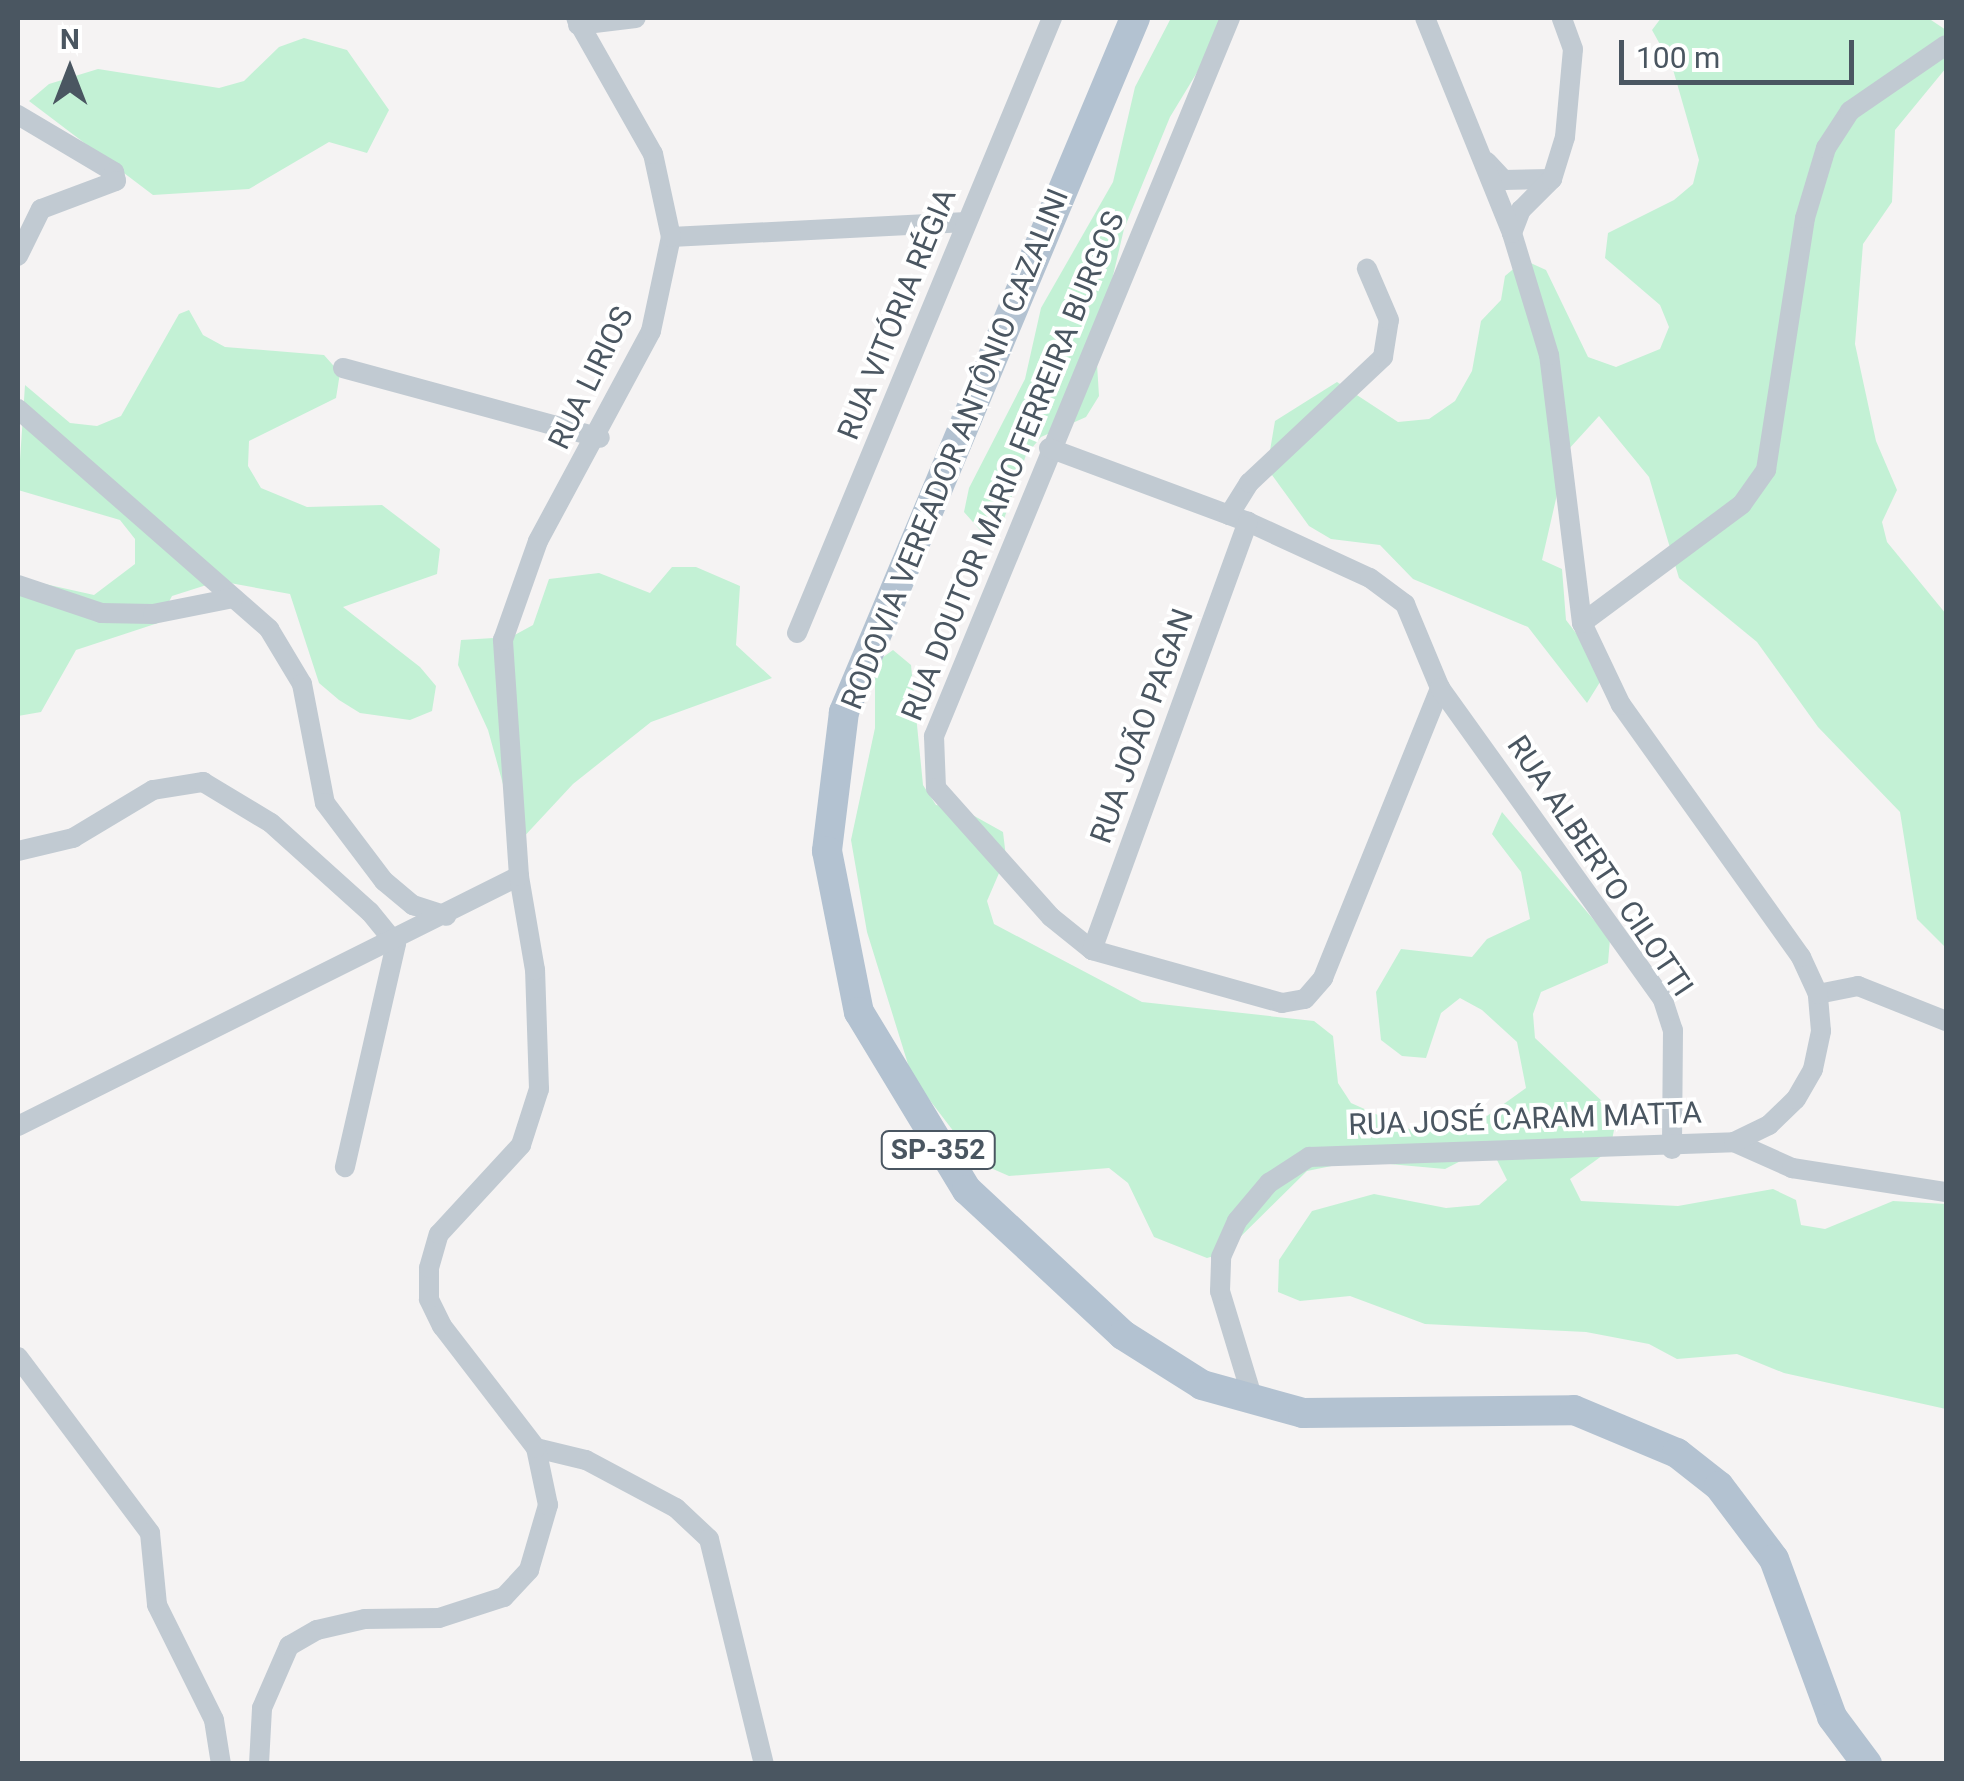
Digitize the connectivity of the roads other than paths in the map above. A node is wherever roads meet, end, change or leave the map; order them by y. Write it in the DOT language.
graph roads {
  1 [pos="636,18"];
  2 [pos="1052,18"];
  3 [pos="1134,18"];
  4 [pos="1230,18"];
  5 [pos="1424,18"];
  6 [pos="1562,18"];
  7 [pos="577,21"];
  8 [pos="1946,45"];
  9 [pos="18,115"];
  10 [pos="1482,158"];
  11 [pos="1552,178"];
  12 [pos="967,222"];
  13 [pos="1512,233"];
  14 [pos="671,237"];
  15 [pos="18,256"];
  16 [pos="1367,269"];
  17 [pos="343,368"];
  18 [pos="18,409"];
  19 [pos="600,438"];
  20 [pos="1049,448"];
  21 [pos="1238,518"];
  22 [pos="18,584"];
  23 [pos="233,598"];
  24 [pos="1582,623"];
  25 [pos="797,633"];
  26 [pos="1440,688"];
  27 [pos="18,851"];
  28 [pos="519,876"];
  29 [pos="446,916"];
  30 [pos="396,944"];
  31 [pos="1092,950"];
  32 [pos="1818,994"];
  33 [pos="1946,1021"];
  34 [pos="18,1126"];
  35 [pos="1734,1142"];
  36 [pos="1672,1149"];
  37 [pos="346,1167"];
  38 [pos="1946,1192"];
  39 [pos="18,1357"];
  40 [pos="1254,1404"];
  41 [pos="536,1448"];
  42 [pos="220,1764"];
  43 [pos="259,1764"];
  44 [pos="764,1764"];
  45 [pos="1866,1764"];
  1 -- 7 [label="street"];
  2 -- 12 [label="street, RUA VITÓRIA RÉGIA"];
  3 -- 40 [label="main road, RODOVIA VEREADOR ANTÔNIO CAZALINI / SP-352"];
  4 -- 20 [label="street, RUA DOUTOR MARIO FERREIRA BURGOS"];
  5 -- 10 [label="street, RUA JOSÉ CARAM MATTA"];
  6 -- 11 [label="street"];
  7 -- 14 [label="street, RUA LIRIOS"];
  8 -- 24 [label="street"];
  9 -- 15 [label="street"];
  10 -- 11 [label="street"];
  10 -- 13 [label="street, RUA JOSÉ CARAM MATTA"];
  11 -- 13 [label="street"];
  12 -- 14 [label="street"];
  12 -- 25 [label="street, RUA VITÓRIA RÉGIA"];
  13 -- 24 [label="street, RUA JOSÉ CARAM MATTA"];
  14 -- 19 [label="street, RUA LIRIOS"];
  16 -- 21 [label="street, RUA JOÃO PAGAN"];
  17 -- 19 [label="street"];
  18 -- 23 [label="street"];
  19 -- 28 [label="street, RUA LIRIOS"];
  20 -- 21 [label="street, RUA ALBERTO CILOTTI"];
  20 -- 31 [label="street, RUA DOUTOR MARIO FERREIRA BURGOS"];
  21 -- 26 [label="street, RUA ALBERTO CILOTTI"];
  21 -- 31 [label="street, RUA JOÃO PAGAN"];
  22 -- 23 [label="street"];
  23 -- 29 [label="street"];
  24 -- 32 [label="street, RUA JOSÉ CARAM MATTA"];
  26 -- 31 [label="street"];
  26 -- 36 [label="street, RUA ALBERTO CILOTTI"];
  27 -- 30 [label="street"];
  28 -- 29 [label="street"];
  28 -- 41 [label="street, RUA LIRIOS"];
  29 -- 30 [label="street"];
  30 -- 34 [label="street"];
  30 -- 37 [label="street"];
  32 -- 33 [label="street"];
  32 -- 35 [label="street, RUA JOSÉ CARAM MATTA"];
  35 -- 36 [label="street, RUA JOSÉ CARAM MATTA"];
  35 -- 38 [label="street"];
  36 -- 40 [label="street, RUA JOSÉ CARAM MATTA"];
  39 -- 42 [label="street"];
  40 -- 45 [label="main road, RODOVIA VEREADOR ANTÔNIO CAZALINI / SP-352"];
  41 -- 43 [label="street"];
  41 -- 44 [label="street"];
}
